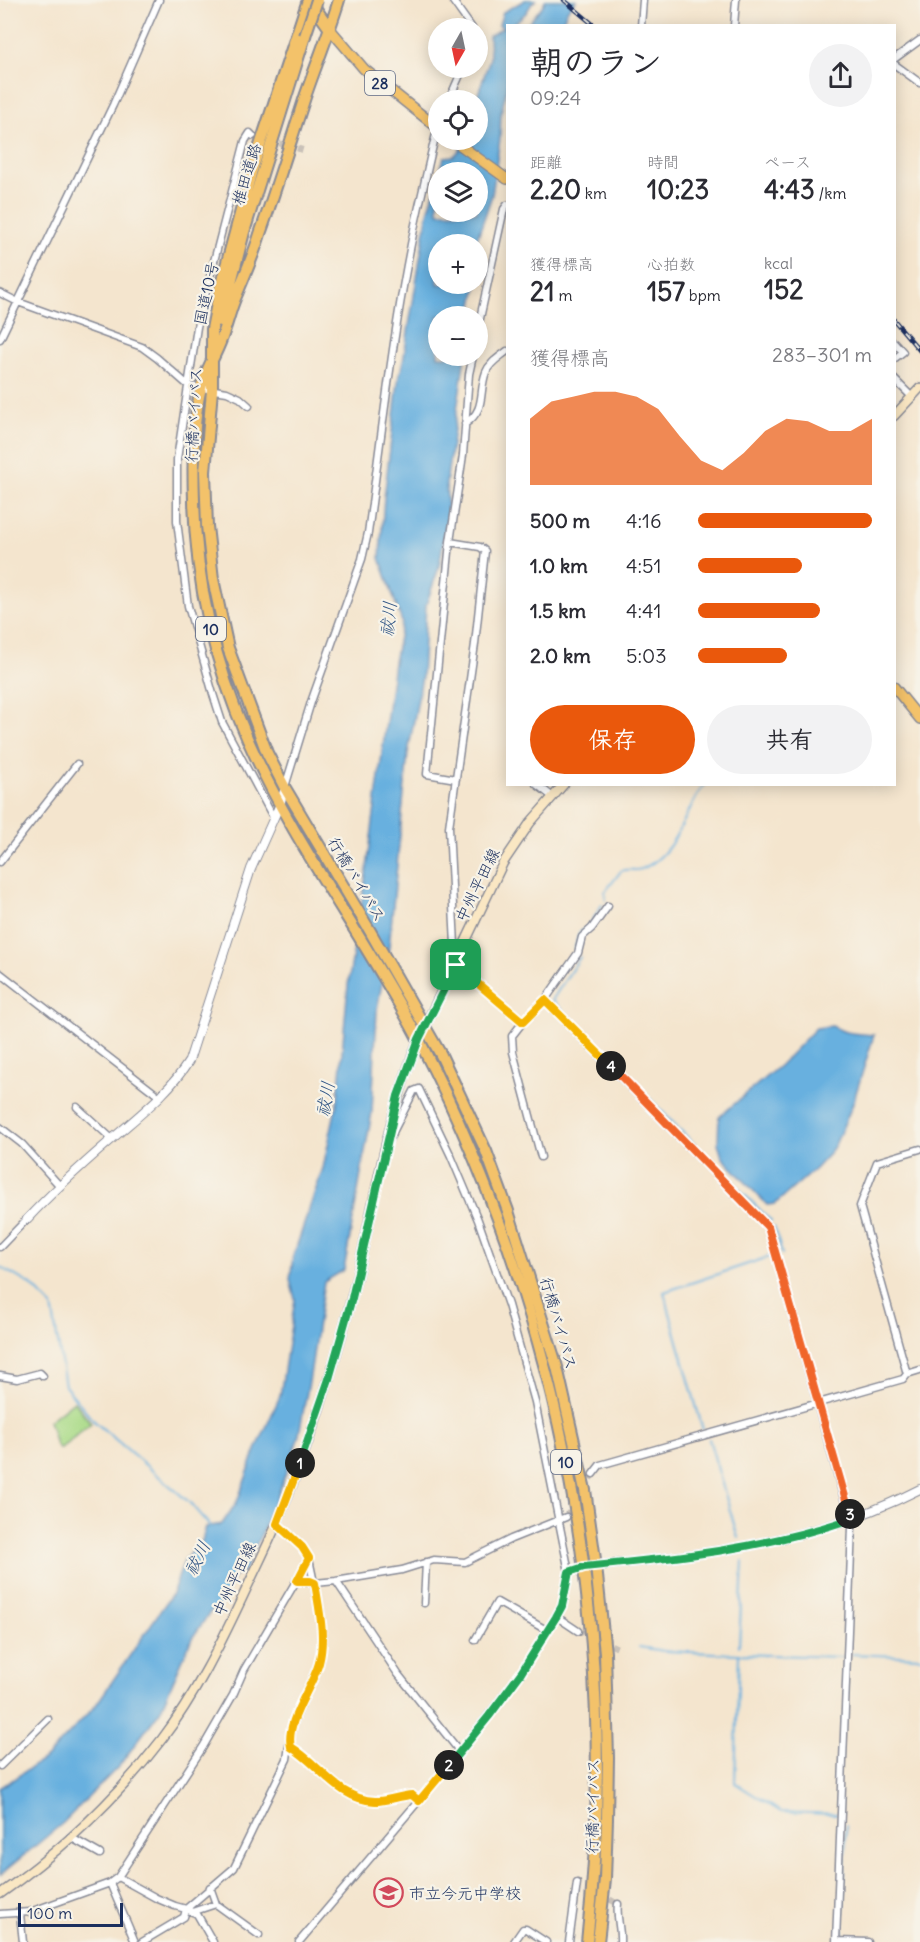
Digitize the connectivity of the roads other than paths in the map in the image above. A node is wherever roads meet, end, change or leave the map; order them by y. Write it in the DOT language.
graph roads {
  1 [pos="159,0"];
  2 [pos="309,0"];
  3 [pos="317,0"];
  4 [pos="339,0"];
  5 [pos="452,0"];
  6 [pos="643,0"];
  7 [pos="736,0"];
  8 [pos="465,18"];
  9 [pos="641,24"];
  10 [pos="734,24"];
  11 [pos="330,29"];
  12 [pos="920,40"];
  13 [pos="896,58"];
  14 [pos="896,65"];
  15 [pos="920,83"];
  16 [pos="428,119"];
  17 [pos="253,136"];
  18 [pos="433,150"];
  19 [pos="467,150"];
  20 [pos="506,178"];
  21 [pos="506,206"];
  22 [pos="0,293"];
  23 [pos="18,302"];
  24 [pos="483,306"];
  25 [pos="0,339"];
  26 [pos="896,344"];
  27 [pos="506,352"];
  28 [pos="896,357"];
  29 [pos="213,360"];
  30 [pos="472,366"];
  31 [pos="896,381"];
  32 [pos="189,386"];
  33 [pos="920,388"];
  34 [pos="206,389"];
  35 [pos="912,397"];
  36 [pos="249,406"];
  37 [pos="896,413"];
  38 [pos="465,424"];
  39 [pos="450,542"];
  40 [pos="896,689"];
  41 [pos="920,719"];
  42 [pos="77,764"];
  43 [pos="456,778"];
  44 [pos="539,786"];
  45 [pos="562,786"];
  46 [pos="285,788"];
  47 [pos="553,797"];
  48 [pos="280,804"];
  49 [pos="273,817"];
  50 [pos="0,862"];
  51 [pos="608,906"];
  52 [pos="456,965"];
  53 [pos="0,973"];
  54 [pos="545,1000"];
  55 [pos="523,1022"];
  56 [pos="424,1028"];
  57 [pos="419,1039"];
  58 [pos="160,1097"];
  59 [pos="77,1107"];
  60 [pos="0,1127"];
  61 [pos="112,1139"];
  62 [pos="385,1148"];
  63 [pos="920,1149"];
  64 [pos="541,1157"];
  65 [pos="59,1185"];
  66 [pos="27,1219"];
  67 [pos="0,1247"];
  68 [pos="920,1370"];
  69 [pos="907,1374"];
  70 [pos="0,1376"];
  71 [pos="43,1376"];
  72 [pos="819,1403"];
  73 [pos="593,1474"];
  74 [pos="920,1490"];
  75 [pos="566,1517"];
  76 [pos="851,1519"];
  77 [pos="559,1521"];
  78 [pos="277,1524"];
  79 [pos="309,1558"];
  80 [pos="426,1562"];
  81 [pos="596,1566"];
  82 [pos="584,1567"];
  83 [pos="569,1572"];
  84 [pos="297,1581"];
  85 [pos="336,1581"];
  86 [pos="315,1583"];
  87 [pos="424,1603"];
  88 [pos="556,1617"];
  89 [pos="548,1631"];
  90 [pos="578,1631"];
  91 [pos="475,1640"];
  92 [pos="48,1719"];
  93 [pos="291,1747"];
  94 [pos="460,1752"];
  95 [pos="0,1766"];
  96 [pos="419,1801"];
  97 [pos="70,1837"];
  98 [pos="100,1854"];
  99 [pos="118,1877"];
  100 [pos="110,1882"];
  101 [pos="577,1883"];
  102 [pos="210,1887"];
  103 [pos="0,1894"];
  104 [pos="216,1904"];
  105 [pos="618,1904"];
  106 [pos="189,1910"];
  107 [pos="0,1914"];
  108 [pos="20,1914"];
  109 [pos="259,1935"];
  110 [pos="837,1941"];
  111 [pos="23,1942"];
  112 [pos="135,1942"];
  113 [pos="142,1942"];
  114 [pos="213,1942"];
  115 [pos="299,1942"];
  116 [pos="514,1942"];
  117 [pos="546,1942"];
  118 [pos="569,1942"];
  119 [pos="587,1942"];
  120 [pos="598,1942"];
  121 [pos="620,1942"];
  122 [pos="868,1942"];
  1 -- 23 [label="street"];
  2 -- 11 [label="highway, 国道10号 / 10"];
  2 -- 29 [label="highway, 国道10号 / 10"];
  3 -- 29 [label="highway, 椎田道路 / 10, bridge"];
  4 -- 11 [label="highway, 国道10号 / 10"];
  5 -- 8 [label="street"];
  6 -- 9 [label="street"];
  7 -- 10 [label="street"];
  11 -- 16 [label="main road, 28"];
  11 -- 29 [label="highway, 国道10号 / 10"];
  12 -- 13 [label="street"];
  14 -- 15 [label="street"];
  17 -- 32 [label="street"];
  18 -- 46 [label="street"];
  19 -- 20 [label="main road"];
  21 -- 24 [label="street"];
  22 -- 23 [label="street"];
  23 -- 25 [label="street"];
  23 -- 32 [label="street"];
  26 -- 28 [label="street"];
  27 -- 38 [label="street"];
  29 -- 34 [label="highway, 行橋バイパス / 10"];
  30 -- 38 [label="street"];
  31 -- 35 [label="street"];
  32 -- 34 [label="street"];
  32 -- 49 [label="street"];
  33 -- 35 [label="main road"];
  34 -- 36 [label="street"];
  34 -- 46 [label="highway, 行橋バイパス / 10"];
  34 -- 48 [label="highway, 行橋バイパス / 10"];
  35 -- 37 [label="main road"];
  38 -- 39 [label="street"];
  39 -- 43 [label="street"];
  39 -- 43 [label="street"];
  40 -- 41 [label="main road"];
  42 -- 50 [label="street"];
  43 -- 52 [label="street"];
  44 -- 47 [label="street"];
  45 -- 47 [label="main road, 中州平田線"];
  46 -- 48 [label="street"];
  46 -- 56 [label="highway, 行橋バイパス / 10"];
  47 -- 52 [label="main road, 中州平田線"];
  48 -- 49 [label="street"];
  48 -- 57 [label="highway, 行橋バイパス / 10"];
  49 -- 58 [label="street"];
  51 -- 54 [label="street"];
  52 -- 55 [label="street"];
  52 -- 56 [label="main road, 中州平田線"];
  53 -- 58 [label="street"];
  54 -- 55 [label="street"];
  54 -- 72 [label="street"];
  55 -- 64 [label="street"];
  56 -- 57 [label="main road, 中州平田線"];
  56 -- 81 [label="highway, 行橋バイパス / 10"];
  57 -- 62 [label="main road, 中州平田線"];
  57 -- 82 [label="highway, 行橋バイパス / 10"];
  58 -- 61 [label="street"];
  59 -- 61 [label="street"];
  60 -- 65 [label="street"];
  61 -- 65 [label="street"];
  62 -- 77 [label="street"];
  62 -- 78 [label="main road, 中州平田線"];
  63 -- 69 [label="street"];
  65 -- 66 [label="street"];
  66 -- 67 [label="street"];
  68 -- 69 [label="street"];
  69 -- 72 [label="street"];
  70 -- 71 [label="street"];
  72 -- 73 [label="street"];
  72 -- 76 [label="street"];
  74 -- 76 [label="street"];
  75 -- 77 [label="street"];
  76 -- 81 [label="street"];
  76 -- 110 [label="street"];
  77 -- 80 [label="street"];
  77 -- 83 [label="street"];
  78 -- 79 [label="street"];
  78 -- 97 [label="main road, 中州平田線"];
  79 -- 84 [label="street"];
  79 -- 86 [label="street"];
  80 -- 85 [label="street"];
  80 -- 87 [label="street"];
  81 -- 82 [label="street"];
  81 -- 120 [label="highway, 行橋バイパス / 10"];
  82 -- 83 [label="street"];
  82 -- 119 [label="highway, 行橋バイパス / 10"];
  83 -- 88 [label="street"];
  84 -- 86 [label="street"];
  84 -- 99 [label="street"];
  85 -- 86 [label="street"];
  85 -- 94 [label="street"];
  86 -- 93 [label="street"];
  88 -- 89 [label="street"];
  88 -- 90 [label="street"];
  89 -- 91 [label="street"];
  89 -- 94 [label="street"];
  92 -- 95 [label="street"];
  93 -- 96 [label="street"];
  93 -- 102 [label="street"];
  94 -- 96 [label="street"];
  96 -- 115 [label="street"];
  97 -- 98 [label="street"];
  97 -- 103 [label="main road, 中州平田線"];
  99 -- 100 [label="street"];
  99 -- 106 [label="street"];
  100 -- 108 [label="street"];
  100 -- 112 [label="street"];
  101 -- 118 [label="street"];
  102 -- 104 [label="street"];
  102 -- 106 [label="street"];
  104 -- 106 [label="street"];
  104 -- 109 [label="street"];
  105 -- 121 [label="street"];
  106 -- 113 [label="street"];
  106 -- 114 [label="street"];
  107 -- 108 [label="street"];
  108 -- 111 [label="street"];
  110 -- 122 [label="street"];
  116 -- 117 [label="street"];
}
